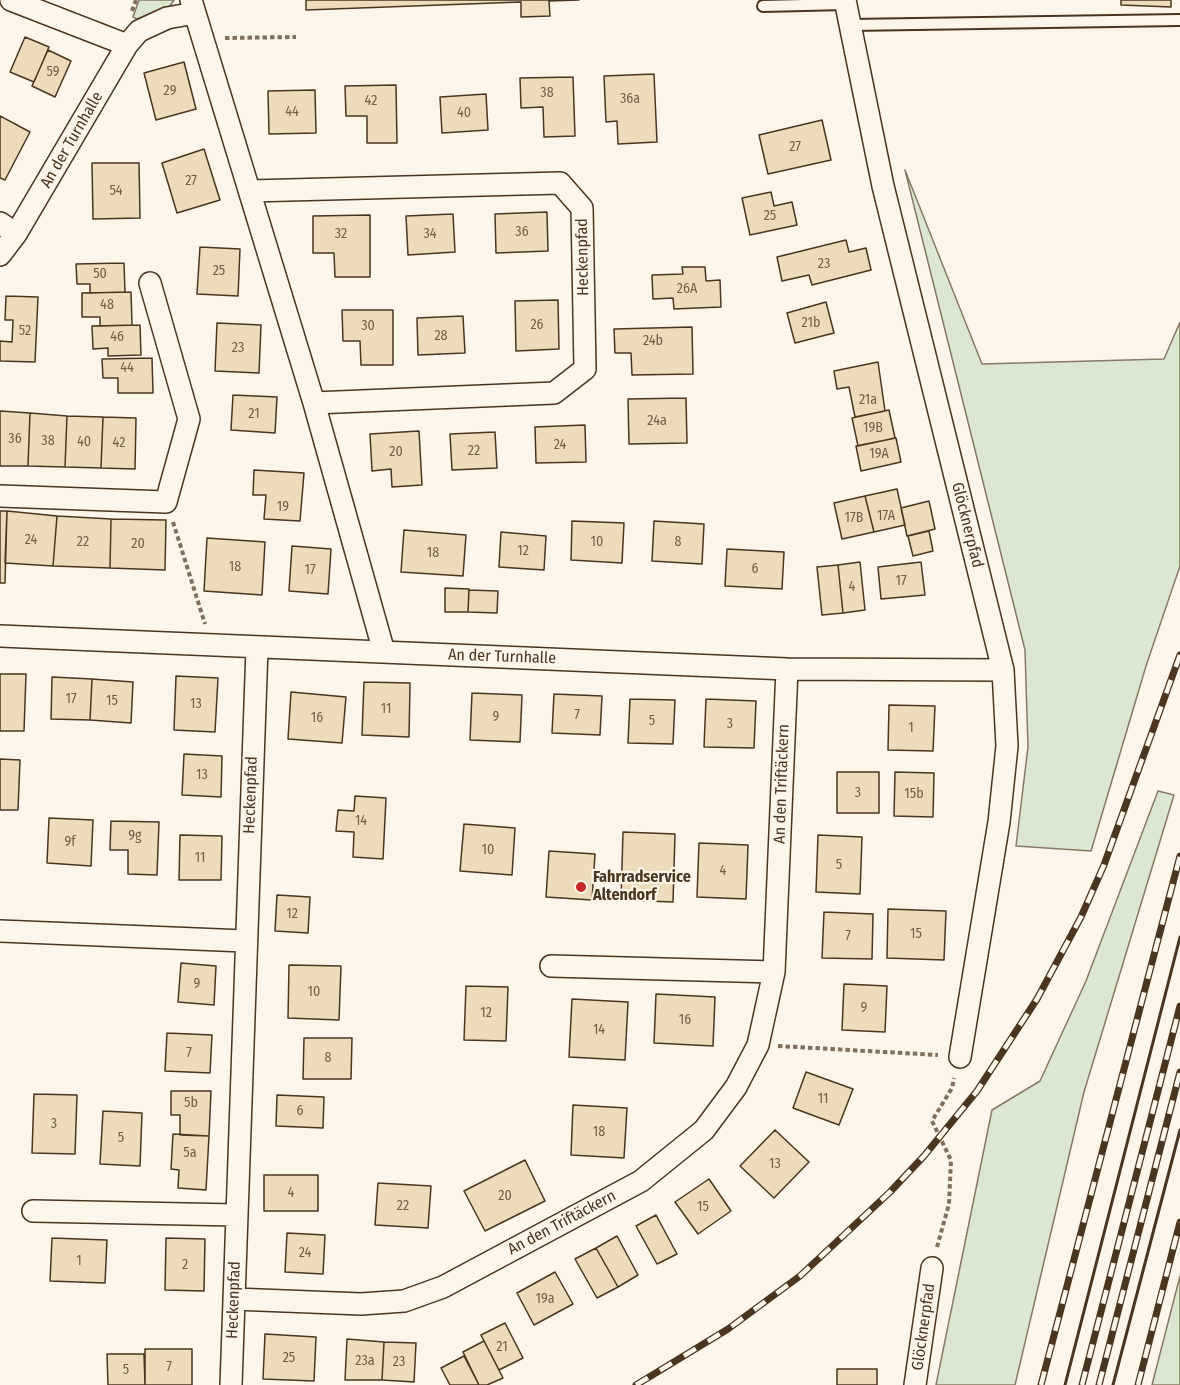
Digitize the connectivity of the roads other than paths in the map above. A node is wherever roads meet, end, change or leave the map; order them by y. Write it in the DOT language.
graph roads {
  1 [pos="11,0"];
  2 [pos="763,6"];
  3 [pos="193,7"];
  4 [pos="846,10"];
  5 [pos="1180,20"];
  6 [pos="127,45"];
  7 [pos="250,191"];
  8 [pos="8,228"];
  9 [pos="0,255"];
  10 [pos="150,283"];
  11 [pos="314,403"];
  12 [pos="0,496"];
  13 [pos="0,636"];
  14 [pos="257,648"];
  15 [pos="384,652"];
  16 [pos="787,669"];
  17 [pos="1003,670"];
  18 [pos="0,931"];
  19 [pos="245,941"];
  20 [pos="551,966"];
  21 [pos="774,972"];
  22 [pos="960,1057"];
  23 [pos="33,1211"];
  24 [pos="236,1215"];
  25 [pos="932,1268"];
  26 [pos="234,1299"];
  27 [pos="231,1385"];
  28 [pos="915,1385"];
  1 -- 6 [label="street"];
  2 -- 4 [label="lane"];
  3 -- 6 [label="street, An der Turnhalle"];
  3 -- 7 [label="street"];
  4 -- 5 [label="lane"];
  4 -- 17 [label="street, Glöcknerpfad"];
  6 -- 8 [label="street, An der Turnhalle"];
  7 -- 11 [label="street"];
  7 -- 11 [label="street, Heckenpfad"];
  8 -- 9 [label="street, An der Turnhalle"];
  10 -- 12 [label="street"];
  11 -- 15 [label="street"];
  13 -- 14 [label="street, An der Turnhalle"];
  14 -- 15 [label="street, An der Turnhalle"];
  14 -- 19 [label="street, Heckenpfad"];
  15 -- 16 [label="street, An der Turnhalle"];
  16 -- 17 [label="street, An der Turnhalle"];
  16 -- 21 [label="street, An den Triftäckern"];
  17 -- 22 [label="street, Glöcknerpfad"];
  18 -- 19 [label="street"];
  19 -- 24 [label="street, Heckenpfad"];
  20 -- 21 [label="street"];
  21 -- 26 [label="street, An den Triftäckern"];
  23 -- 24 [label="street"];
  24 -- 26 [label="street, Heckenpfad"];
  25 -- 28 [label="street, Glöcknerpfad"];
  26 -- 27 [label="street, Heckenpfad"];
}
